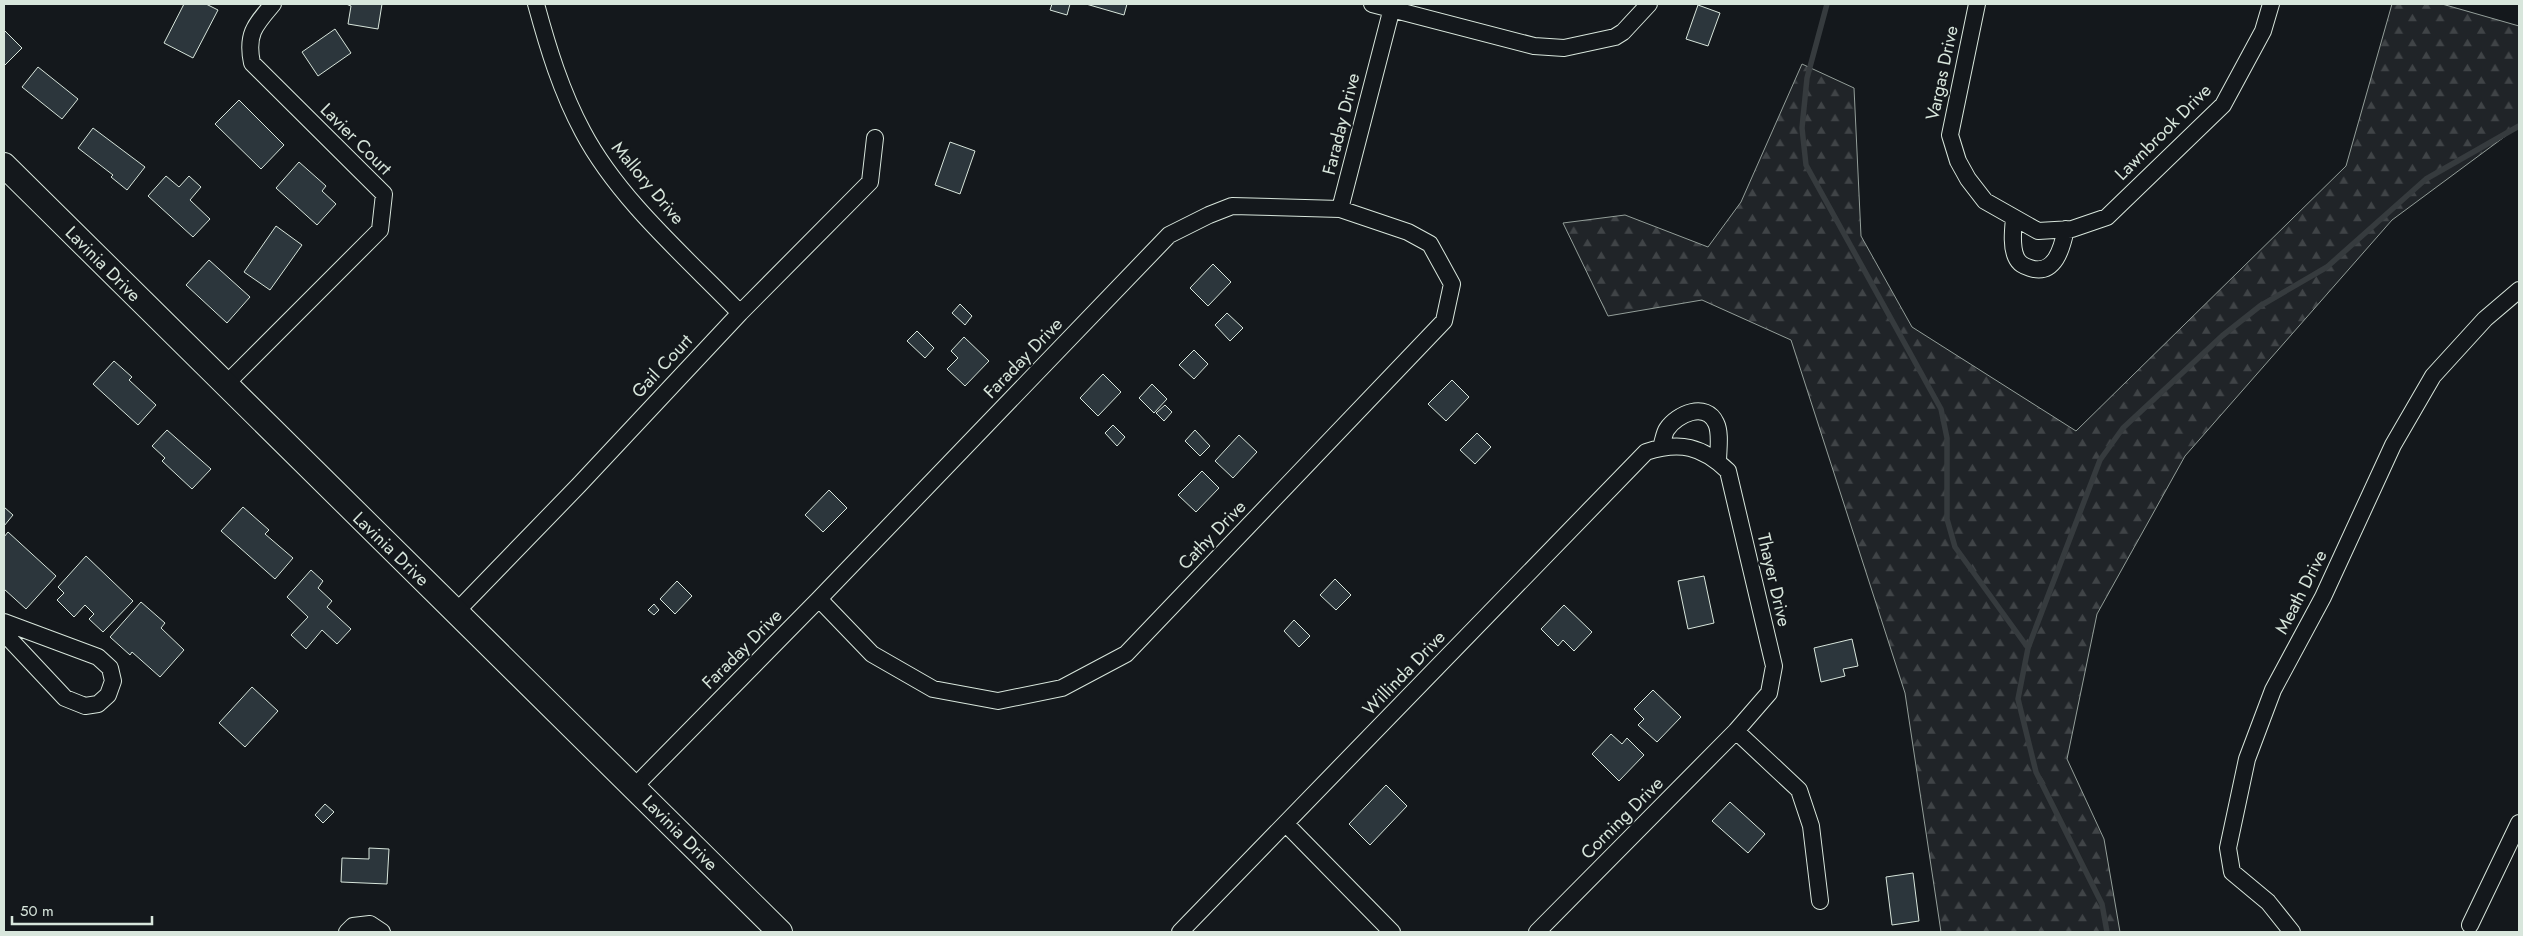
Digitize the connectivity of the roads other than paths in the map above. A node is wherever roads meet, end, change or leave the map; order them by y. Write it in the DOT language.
graph roads {
  1 [pos="273,4"];
  2 [pos="536,4"];
  3 [pos="1372,4"];
  4 [pos="1649,4"];
  5 [pos="1978,4"];
  6 [pos="2271,4"];
  7 [pos="1392,6"];
  8 [pos="875,138"];
  9 [pos="4,165"];
  10 [pos="1340,209"];
  11 [pos="2014,218"];
  12 [pos="2066,229"];
  13 [pos="2038,231"];
  14 [pos="2519,290"];
  15 [pos="740,313"];
  16 [pos="224,386"];
  17 [pos="1661,447"];
  18 [pos="1691,447"];
  19 [pos="1718,462"];
  20 [pos="819,599"];
  21 [pos="456,612"];
  22 [pos="4,622"];
  23 [pos="4,633"];
  24 [pos="1736,732"];
  25 [pos="634,787"];
  26 [pos="1286,824"];
  27 [pos="2518,828"];
  28 [pos="1820,901"];
  29 [pos="2470,925"];
  30 [pos="347,932"];
  31 [pos="382,932"];
  32 [pos="780,932"];
  33 [pos="1180,932"];
  34 [pos="1392,932"];
  35 [pos="1537,932"];
  36 [pos="2292,932"];
  1 -- 16 [label="street, Lavier Court"];
  2 -- 15 [label="street, Mallory Drive"];
  3 -- 7 [label="street"];
  4 -- 7 [label="street"];
  5 -- 11 [label="street, Vargas Drive"];
  6 -- 12 [label="street, Lawnbrook Drive"];
  7 -- 10 [label="street, Faraday Drive"];
  8 -- 15 [label="street, Gail Court"];
  9 -- 16 [label="street, Lavinia Drive"];
  10 -- 20 [label="street, Faraday Drive"];
  10 -- 20 [label="street, Cathy Drive"];
  11 -- 12 [label="street"];
  11 -- 13 [label="street, Vargas Drive"];
  12 -- 13 [label="street, Lawnbrook Drive"];
  14 -- 36 [label="street, Meath Drive"];
  15 -- 21 [label="street, Gail Court"];
  16 -- 21 [label="street, Lavinia Drive"];
  17 -- 18 [label="street, Willinda Drive"];
  17 -- 19 [label="street"];
  17 -- 26 [label="street, Willinda Drive"];
  18 -- 19 [label="street, Thayer Drive"];
  19 -- 24 [label="street, Thayer Drive"];
  20 -- 25 [label="street, Faraday Drive"];
  21 -- 25 [label="street, Lavinia Drive"];
  22 -- 23 [label="street"];
  24 -- 28 [label="street"];
  24 -- 35 [label="street, Corning Drive"];
  25 -- 32 [label="street, Lavinia Drive"];
  26 -- 33 [label="street, Willinda Drive"];
  26 -- 34 [label="street"];
  27 -- 29 [label="street"];
  30 -- 31 [label="street"];
}
